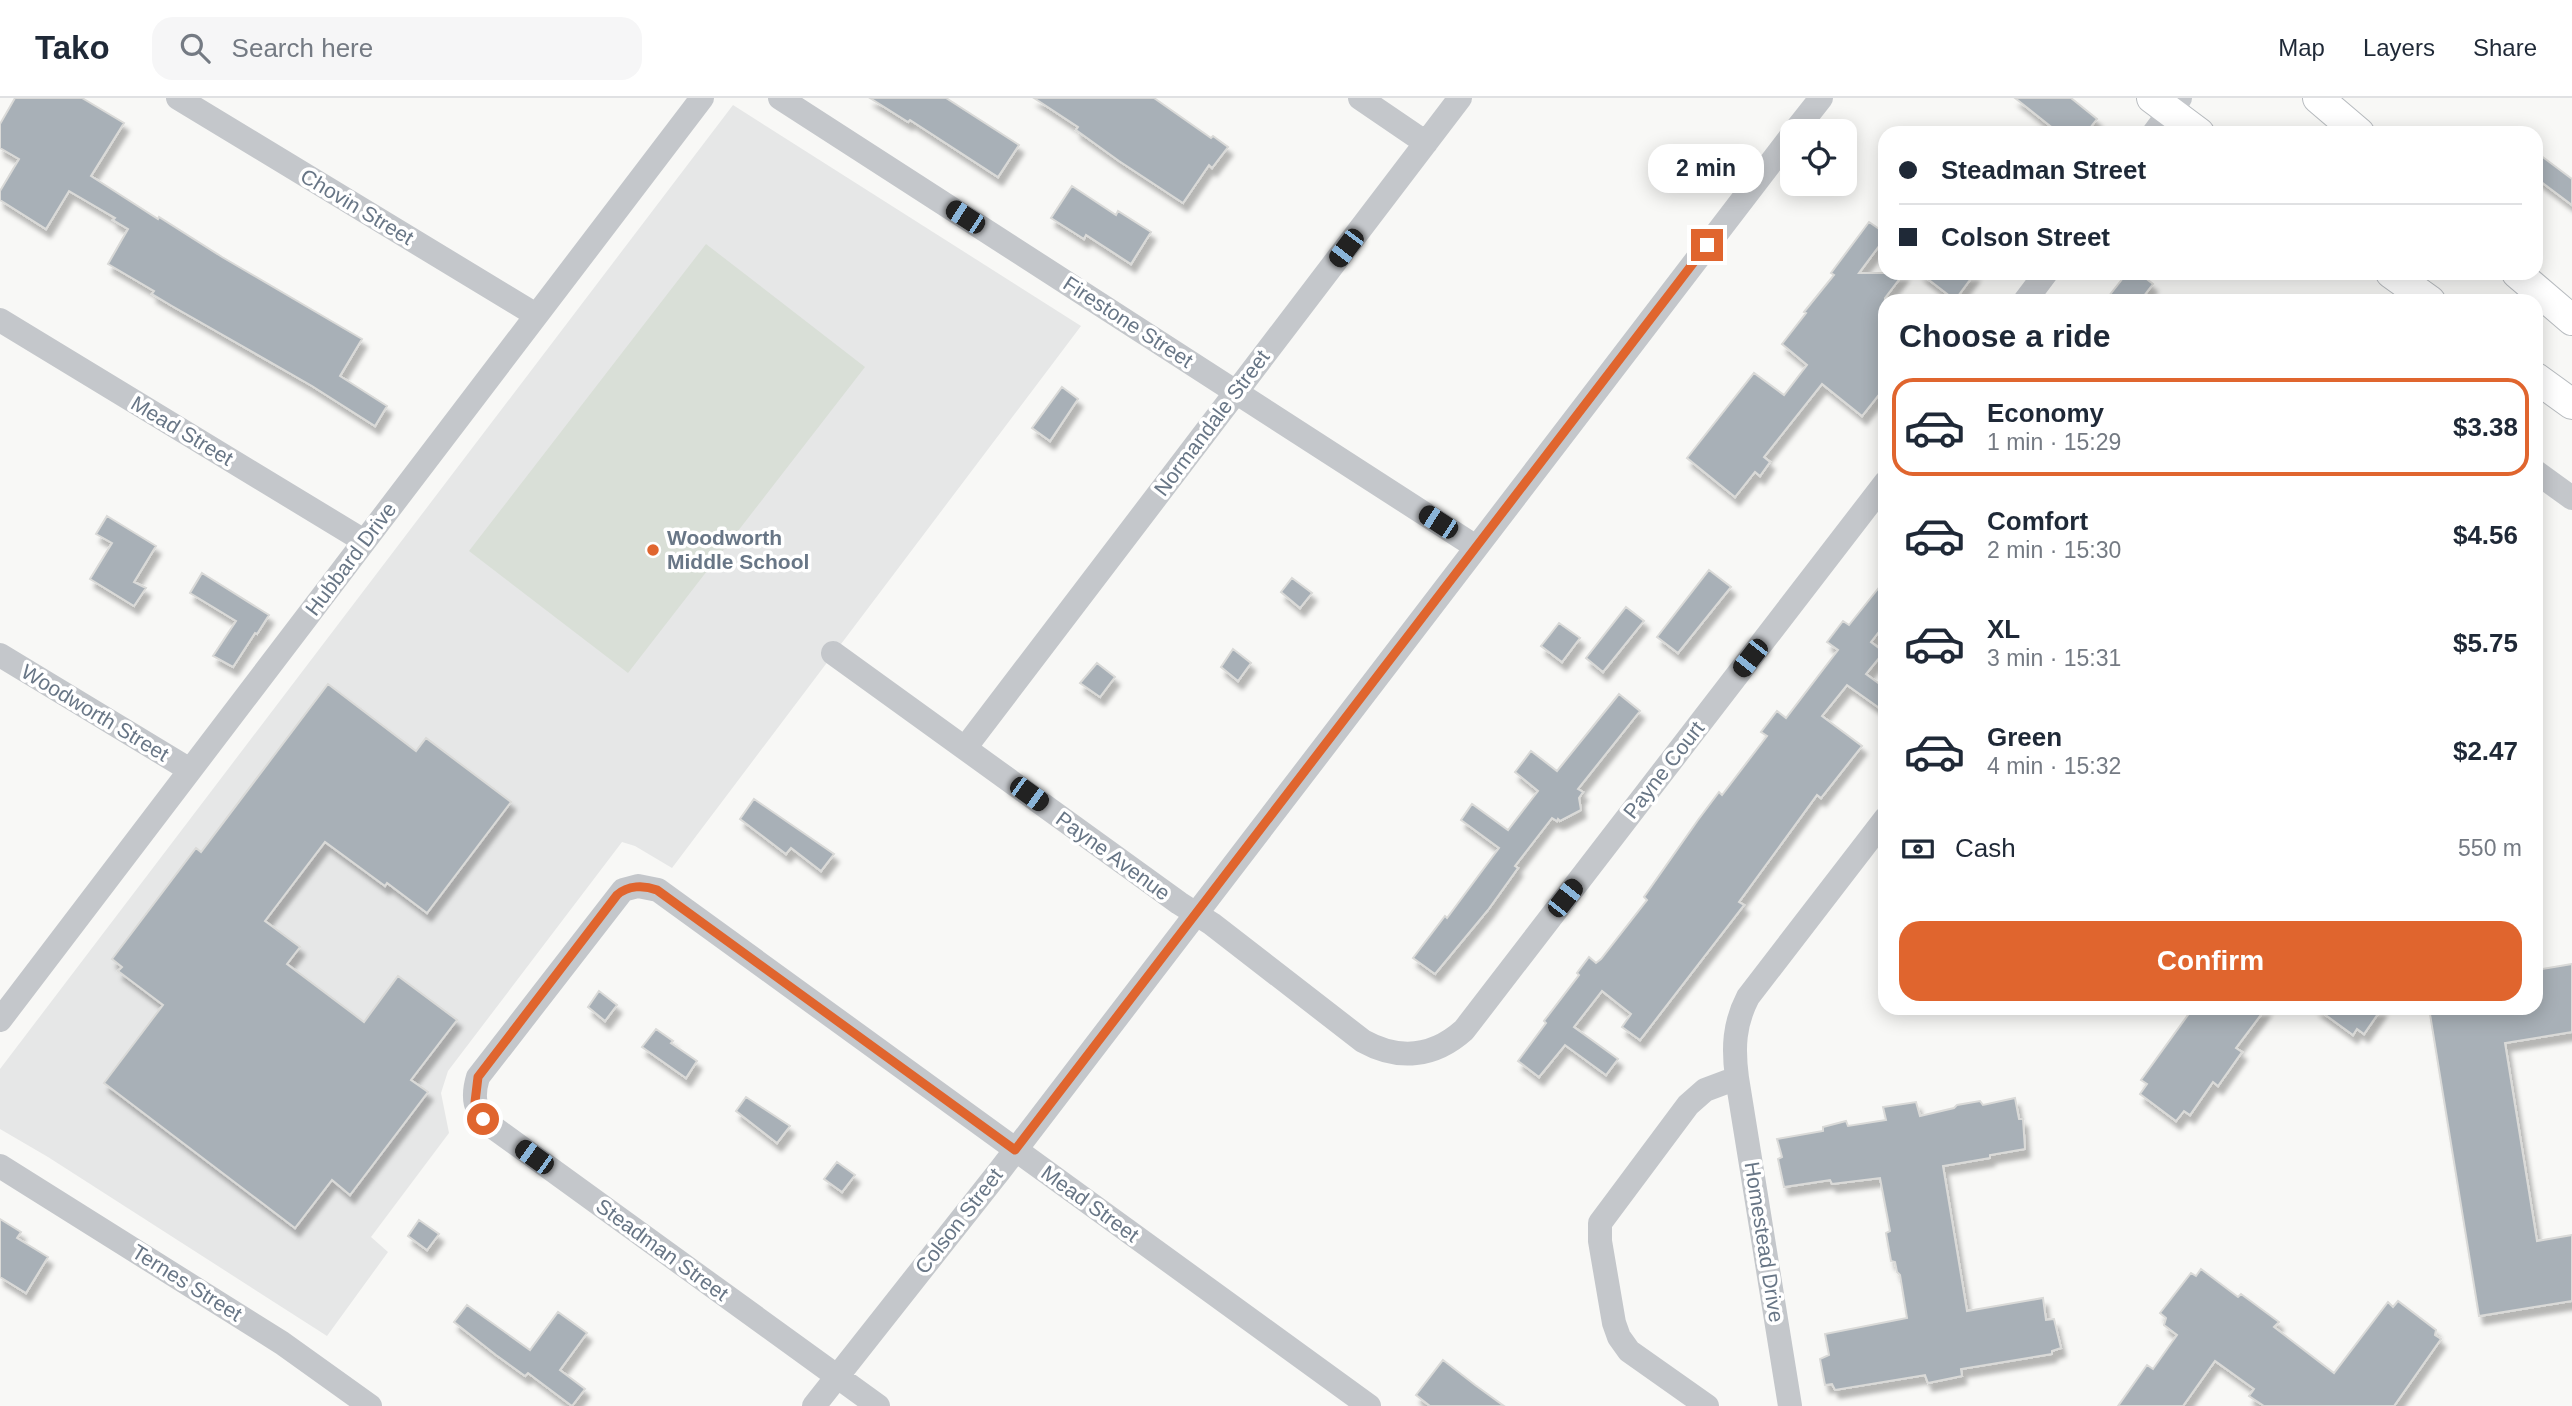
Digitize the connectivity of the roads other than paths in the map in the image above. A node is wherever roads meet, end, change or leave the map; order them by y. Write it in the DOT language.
graph roads {
  1 [pos="178,98"];
  2 [pos="702,98"];
  3 [pos="780,98"];
  4 [pos="1360,98"];
  5 [pos="1460,98"];
  6 [pos="1821,98"];
  7 [pos="2318,98"];
  8 [pos="2164,110"];
  9 [pos="1804,119"];
  10 [pos="2188,126"];
  11 [pos="2351,126"];
  12 [pos="1426,143"];
  13 [pos="1780,151"];
  14 [pos="2402,280"];
  15 [pos="2525,280"];
  16 [pos="2420,294"];
  17 [pos="2542,294"];
  18 [pos="2543,295"];
  19 [pos="536,315"];
  20 [pos="0,320"];
  21 [pos="2572,320"];
  22 [pos="2543,383"];
  23 [pos="1236,392"];
  24 [pos="2572,404"];
  25 [pos="2543,477"];
  26 [pos="1878,492"];
  27 [pos="2572,498"];
  28 [pos="364,541"];
  29 [pos="1476,547"];
  30 [pos="833,653"];
  31 [pos="0,655"];
  32 [pos="965,748"];
  33 [pos="190,770"];
  34 [pos="1878,828"];
  35 [pos="638,886"];
  36 [pos="1196,913"];
  37 [pos="0,1020"];
  38 [pos="1436,1049"];
  39 [pos="1737,1077"];
  40 [pos="1015,1150"];
  41 [pos="0,1166"];
  42 [pos="837,1376"];
  43 [pos="370,1406"];
  44 [pos="814,1406"];
  45 [pos="878,1406"];
  46 [pos="1369,1406"];
  47 [pos="1707,1406"];
  48 [pos="1790,1406"];
  1 -- 19 [label="street, Chovin Street"];
  2 -- 19 [label="street, Hubbard Drive"];
  3 -- 23 [label="street, Firestone Street"];
  4 -- 12 [label="street"];
  5 -- 12 [label="street, Normandale Street"];
  6 -- 9 [label="street"];
  7 -- 11 [label="main road"];
  8 -- 10 [label="main road"];
  12 -- 23 [label="street, Normandale Street"];
  13 -- 29 [label="street, Colson Street"];
  14 -- 16 [label="main road"];
  15 -- 17 [label="main road"];
  18 -- 21 [label="main road"];
  19 -- 28 [label="street, Hubbard Drive"];
  20 -- 28 [label="street, Mead Street"];
  22 -- 24 [label="main road"];
  23 -- 29 [label="street, Firestone Street"];
  23 -- 32 [label="street, Normandale Street"];
  25 -- 27 [label="street"];
  26 -- 38 [label="street, Payne Court"];
  28 -- 33 [label="street, Hubbard Drive"];
  29 -- 36 [label="street, Colson Street"];
  30 -- 32 [label="street, Payne Avenue"];
  31 -- 33 [label="street, Woodworth Street"];
  32 -- 36 [label="street, Payne Avenue"];
  33 -- 37 [label="street, Hubbard Drive"];
  34 -- 39 [label="street, Homestead Drive"];
  35 -- 40 [label="street, Mead Street"];
  35 -- 42 [label="street, Steadman Street"];
  36 -- 38 [label="street, Payne Avenue"];
  36 -- 40 [label="street, Colson Street"];
  39 -- 47 [label="street"];
  39 -- 48 [label="street, Homestead Drive"];
  40 -- 42 [label="street, Colson Street"];
  40 -- 46 [label="street, Mead Street"];
  41 -- 43 [label="street, Ternes Street"];
  42 -- 44 [label="street, Colson Street"];
  42 -- 45 [label="street, Steadman Street"];
}
